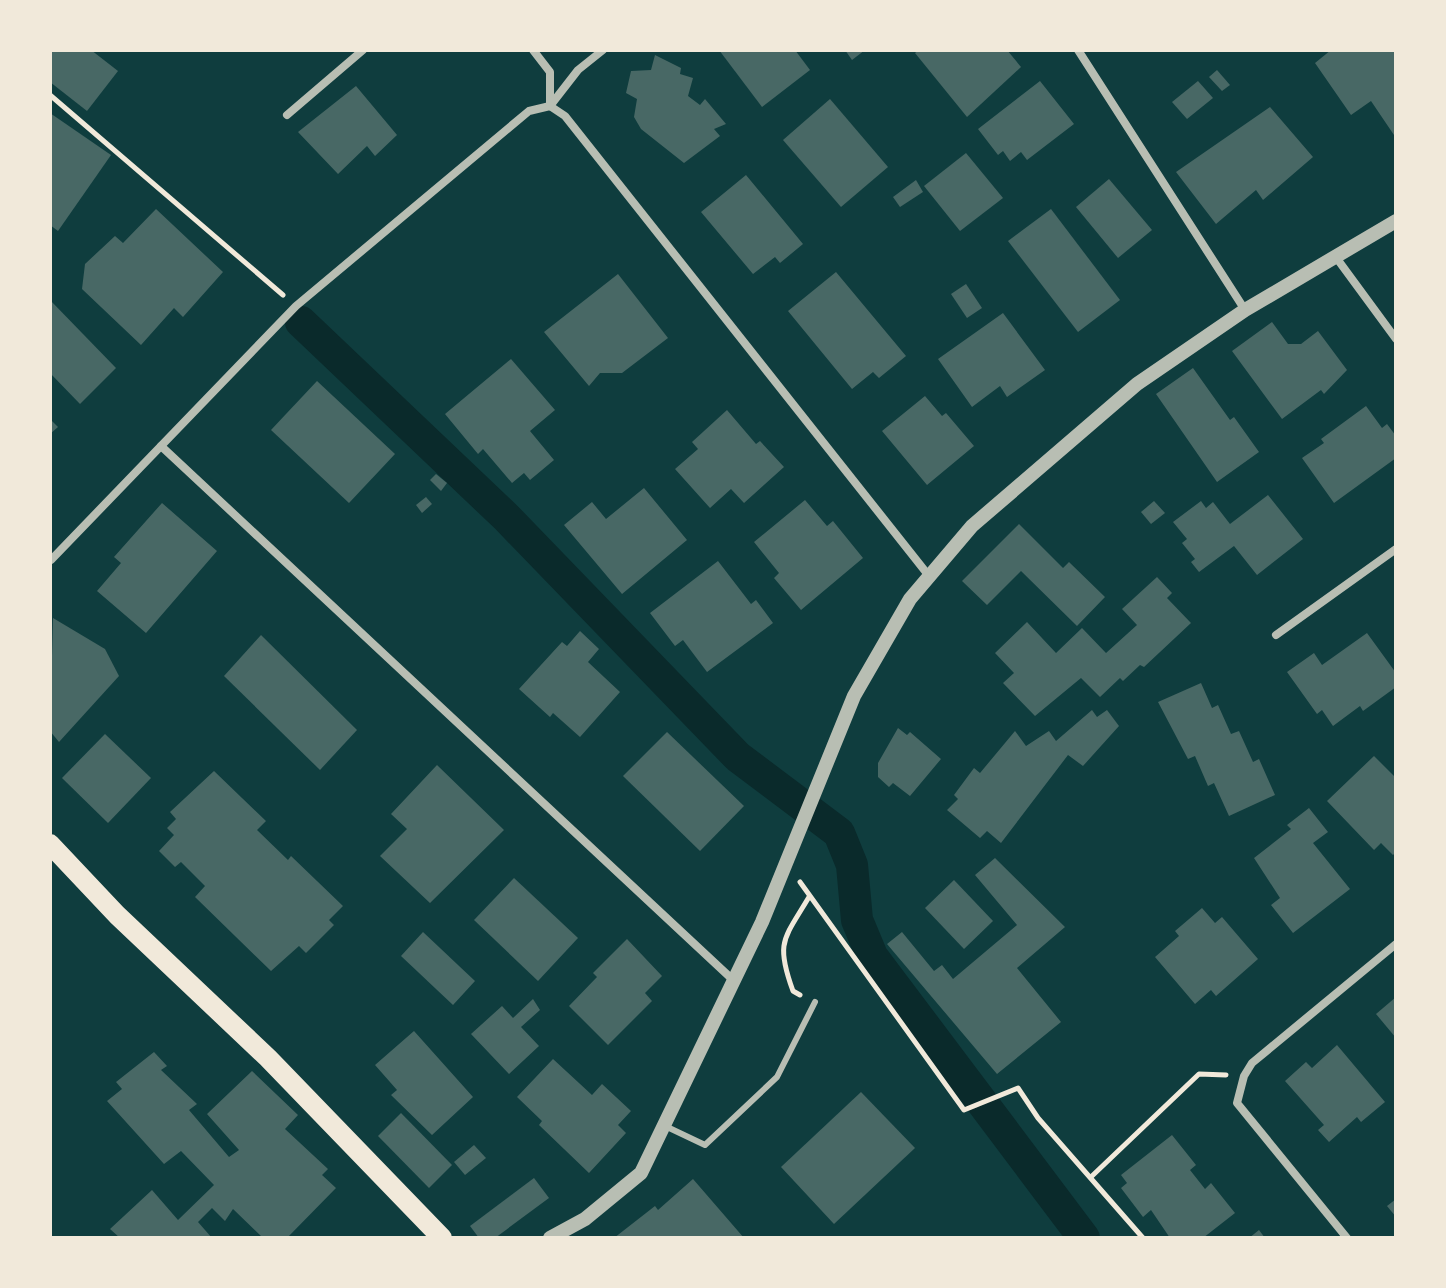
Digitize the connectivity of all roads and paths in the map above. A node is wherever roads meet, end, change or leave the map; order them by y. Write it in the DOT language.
graph roads {
  1 [pos="363,50"];
  2 [pos="533,50"];
  3 [pos="603,50"];
  4 [pos="1078,50"];
  5 [pos="50,95"];
  6 [pos="550,106"];
  7 [pos="287,115"];
  8 [pos="1396,221"];
  9 [pos="1335,255"];
  10 [pos="296,306"];
  11 [pos="1245,310"];
  12 [pos="1396,339"];
  13 [pos="161,446"];
  14 [pos="1396,549"];
  15 [pos="51,560"];
  16 [pos="929,576"];
  17 [pos="1276,635"];
  18 [pos="50,844"];
  19 [pos="789,857"];
  20 [pos="809,897"];
  21 [pos="1396,944"];
  22 [pos="732,979"];
  23 [pos="815,1002"];
  24 [pos="1244,1076"];
  25 [pos="665,1126"];
  26 [pos="1092,1176"];
  27 [pos="442,1238"];
  28 [pos="550,1238"];
  29 [pos="1143,1238"];
  30 [pos="1347,1238"];
  1 -- 7 [label="street"];
  2 -- 6 [label="street"];
  3 -- 6 [label="street"];
  4 -- 11 [label="street"];
  5 -- 10 [label="path"];
  6 -- 10 [label="street"];
  6 -- 16 [label="street"];
  8 -- 9 [label="street"];
  9 -- 11 [label="street"];
  9 -- 12 [label="street"];
  10 -- 13 [label="street"];
  11 -- 16 [label="street"];
  13 -- 15 [label="street"];
  13 -- 22 [label="street"];
  14 -- 17 [label="street"];
  16 -- 19 [label="street"];
  18 -- 27 [label="main road"];
  19 -- 20 [label="path"];
  19 -- 22 [label="street"];
  20 -- 23 [label="path"];
  20 -- 26 [label="path"];
  21 -- 24 [label="street"];
  22 -- 25 [label="street"];
  23 -- 25 [label="lane"];
  24 -- 26 [label="path"];
  24 -- 30 [label="street"];
  25 -- 28 [label="street"];
  26 -- 29 [label="path"];
}
